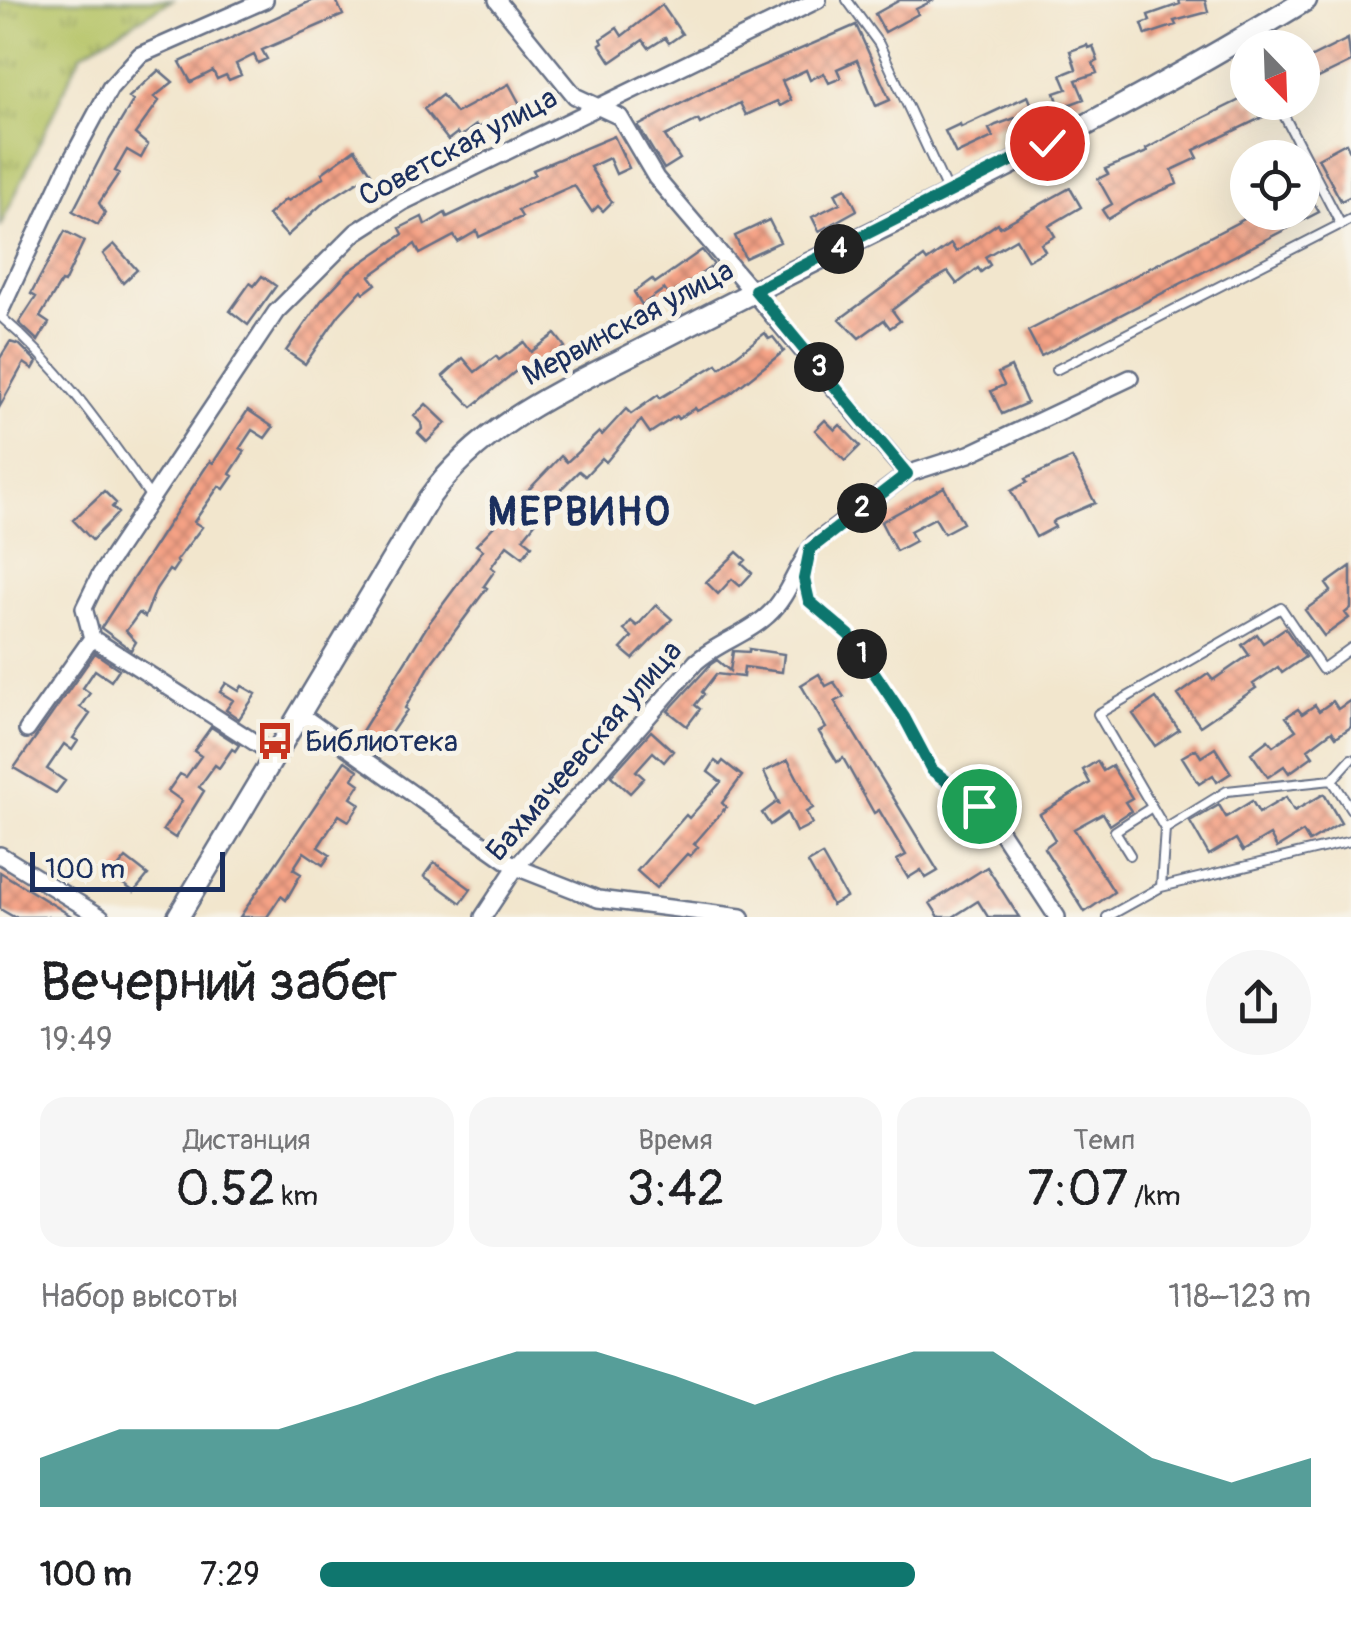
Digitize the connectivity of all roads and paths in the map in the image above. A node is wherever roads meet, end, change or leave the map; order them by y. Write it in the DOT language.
graph roads {
  1 [pos="265,0"];
  2 [pos="497,0"];
  3 [pos="818,0"];
  4 [pos="847,0"];
  5 [pos="1306,0"];
  6 [pos="799,4"];
  7 [pos="1264,30"];
  8 [pos="1230,51"];
  9 [pos="599,105"];
  10 [pos="1286,120"];
  11 [pos="949,195"];
  12 [pos="1351,220"];
  13 [pos="1341,225"];
  14 [pos="755,290"];
  15 [pos="0,314"];
  16 [pos="1056,370"];
  17 [pos="1130,378"];
  18 [pos="907,474"];
  19 [pos="152,497"];
  20 [pos="804,579"];
  21 [pos="92,638"];
  22 [pos="1351,648"];
  23 [pos="301,715"];
  24 [pos="27,730"];
  25 [pos="276,756"];
  26 [pos="1351,759"];
  27 [pos="1332,780"];
  28 [pos="1152,807"];
  29 [pos="1351,808"];
  30 [pos="994,823"];
  31 [pos="1165,829"];
  32 [pos="1351,841"];
  33 [pos="0,855"];
  34 [pos="1130,855"];
  35 [pos="516,867"];
  36 [pos="1162,887"];
  37 [pos="101,917"];
  38 [pos="178,917"];
  39 [pos="483,917"];
  40 [pos="741,917"];
  41 [pos="1058,917"];
  42 [pos="1107,917"];
  1 -- 15 [label="street"];
  2 -- 9 [label="street"];
  3 -- 6 [label="street, Советская улица"];
  4 -- 11 [label="lane"];
  5 -- 7 [label="street, Мервинская улица"];
  6 -- 9 [label="street, Советская улица"];
  8 -- 11 [label="street, Мервинская улица"];
  9 -- 14 [label="street"];
  9 -- 19 [label="street, Советская улица"];
  10 -- 13 [label="lane"];
  11 -- 14 [label="street, Мервинская улица"];
  12 -- 13 [label="lane"];
  13 -- 16 [label="lane"];
  14 -- 18 [label="street"];
  14 -- 23 [label="street, Мервинская улица"];
  15 -- 19 [label="lane"];
  17 -- 18 [label="street, Бахмачеевская улица"];
  18 -- 35 [label="street, Бахмачеевская улица"];
  19 -- 21 [label="street, Советская улица"];
  20 -- 30 [label="path"];
  21 -- 24 [label="street"];
  21 -- 25 [label="street"];
  22 -- 28 [label="lane"];
  23 -- 25 [label="street, Мервинская улица"];
  23 -- 35 [label="street"];
  25 -- 38 [label="street, Мервинская улица"];
  26 -- 27 [label="lane"];
  27 -- 29 [label="lane"];
  27 -- 31 [label="lane"];
  28 -- 31 [label="lane"];
  28 -- 34 [label="lane"];
  30 -- 41 [label="street"];
  31 -- 36 [label="lane"];
  32 -- 36 [label="lane"];
  33 -- 37 [label="street"];
  35 -- 39 [label="street, Бахмачеевская улица"];
  35 -- 40 [label="street"];
  36 -- 42 [label="lane"];
}
